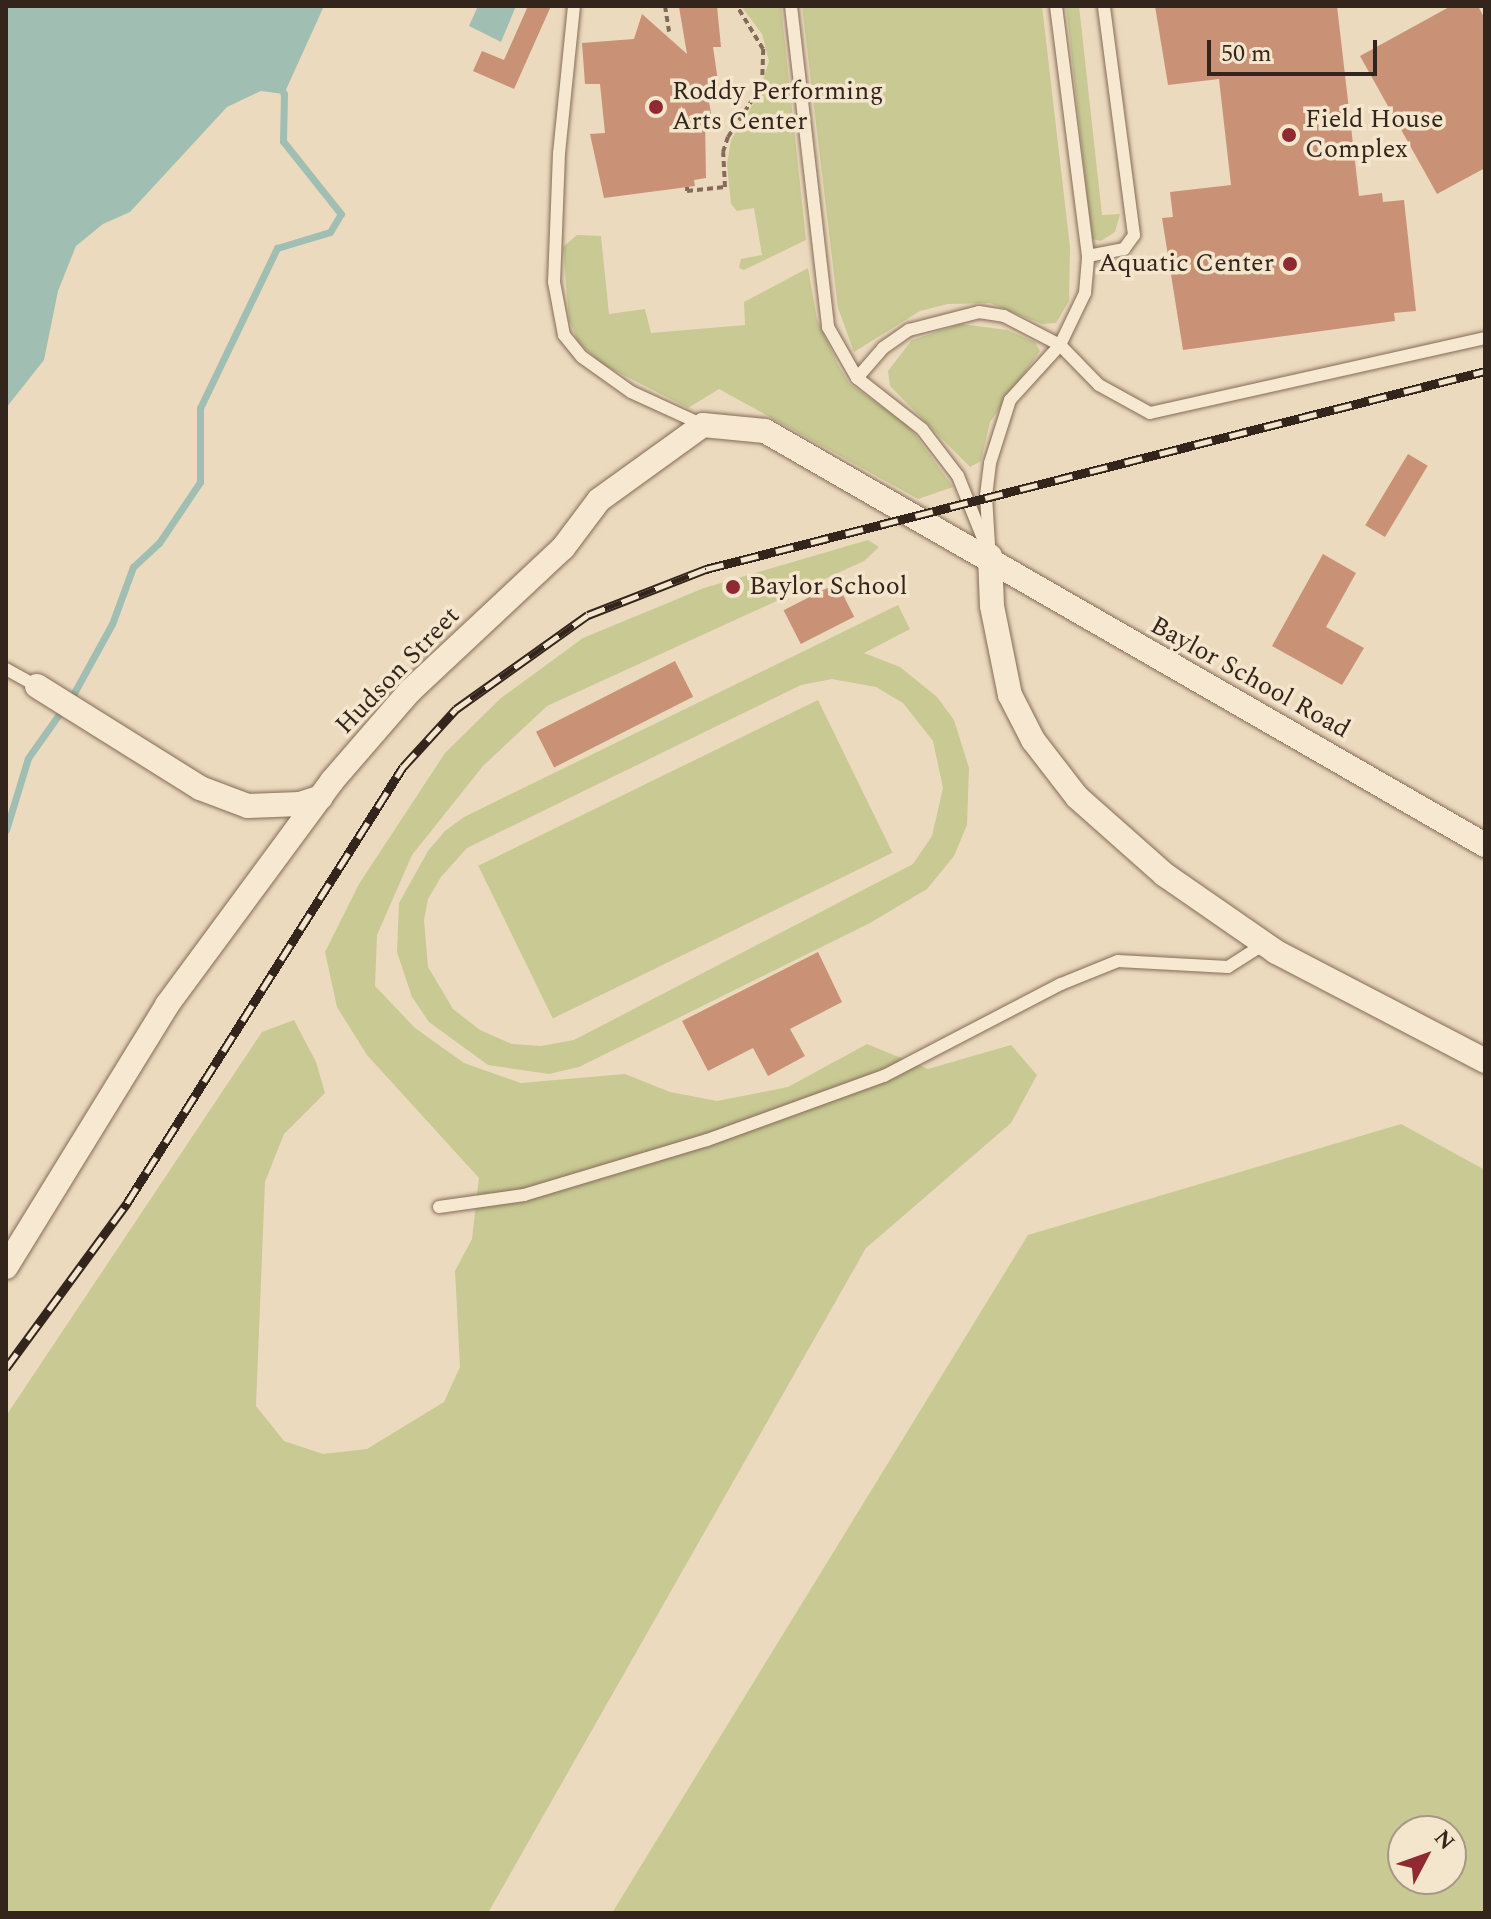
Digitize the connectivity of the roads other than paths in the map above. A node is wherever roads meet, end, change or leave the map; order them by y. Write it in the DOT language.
graph roads {
  1 [pos="574,6"];
  2 [pos="791,6"];
  3 [pos="1056,6"];
  4 [pos="1104,6"];
  5 [pos="1088,256"];
  6 [pos="1485,338"];
  7 [pos="1060,345"];
  8 [pos="857,378"];
  9 [pos="703,425"];
  10 [pos="990,556"];
  11 [pos="6,669"];
  12 [pos="37,686"];
  13 [pos="321,797"];
  14 [pos="1485,845"];
  15 [pos="1264,944"];
  16 [pos="1485,1061"];
  17 [pos="439,1207"];
  18 [pos="6,1267"];
  1 -- 9 [label="lane"];
  2 -- 8 [label="lane"];
  3 -- 5 [label="lane"];
  4 -- 5 [label="lane"];
  5 -- 7 [label="lane"];
  6 -- 7 [label="lane"];
  7 -- 8 [label="lane"];
  7 -- 10 [label="lane"];
  8 -- 10 [label="lane"];
  9 -- 10 [label="street"];
  9 -- 13 [label="street, Hudson Street"];
  10 -- 14 [label="street, Baylor School Road"];
  10 -- 15 [label="street"];
  11 -- 12 [label="lane"];
  12 -- 13 [label="street"];
  13 -- 18 [label="street, Hudson Street"];
  15 -- 16 [label="street"];
  15 -- 17 [label="lane"];
}
